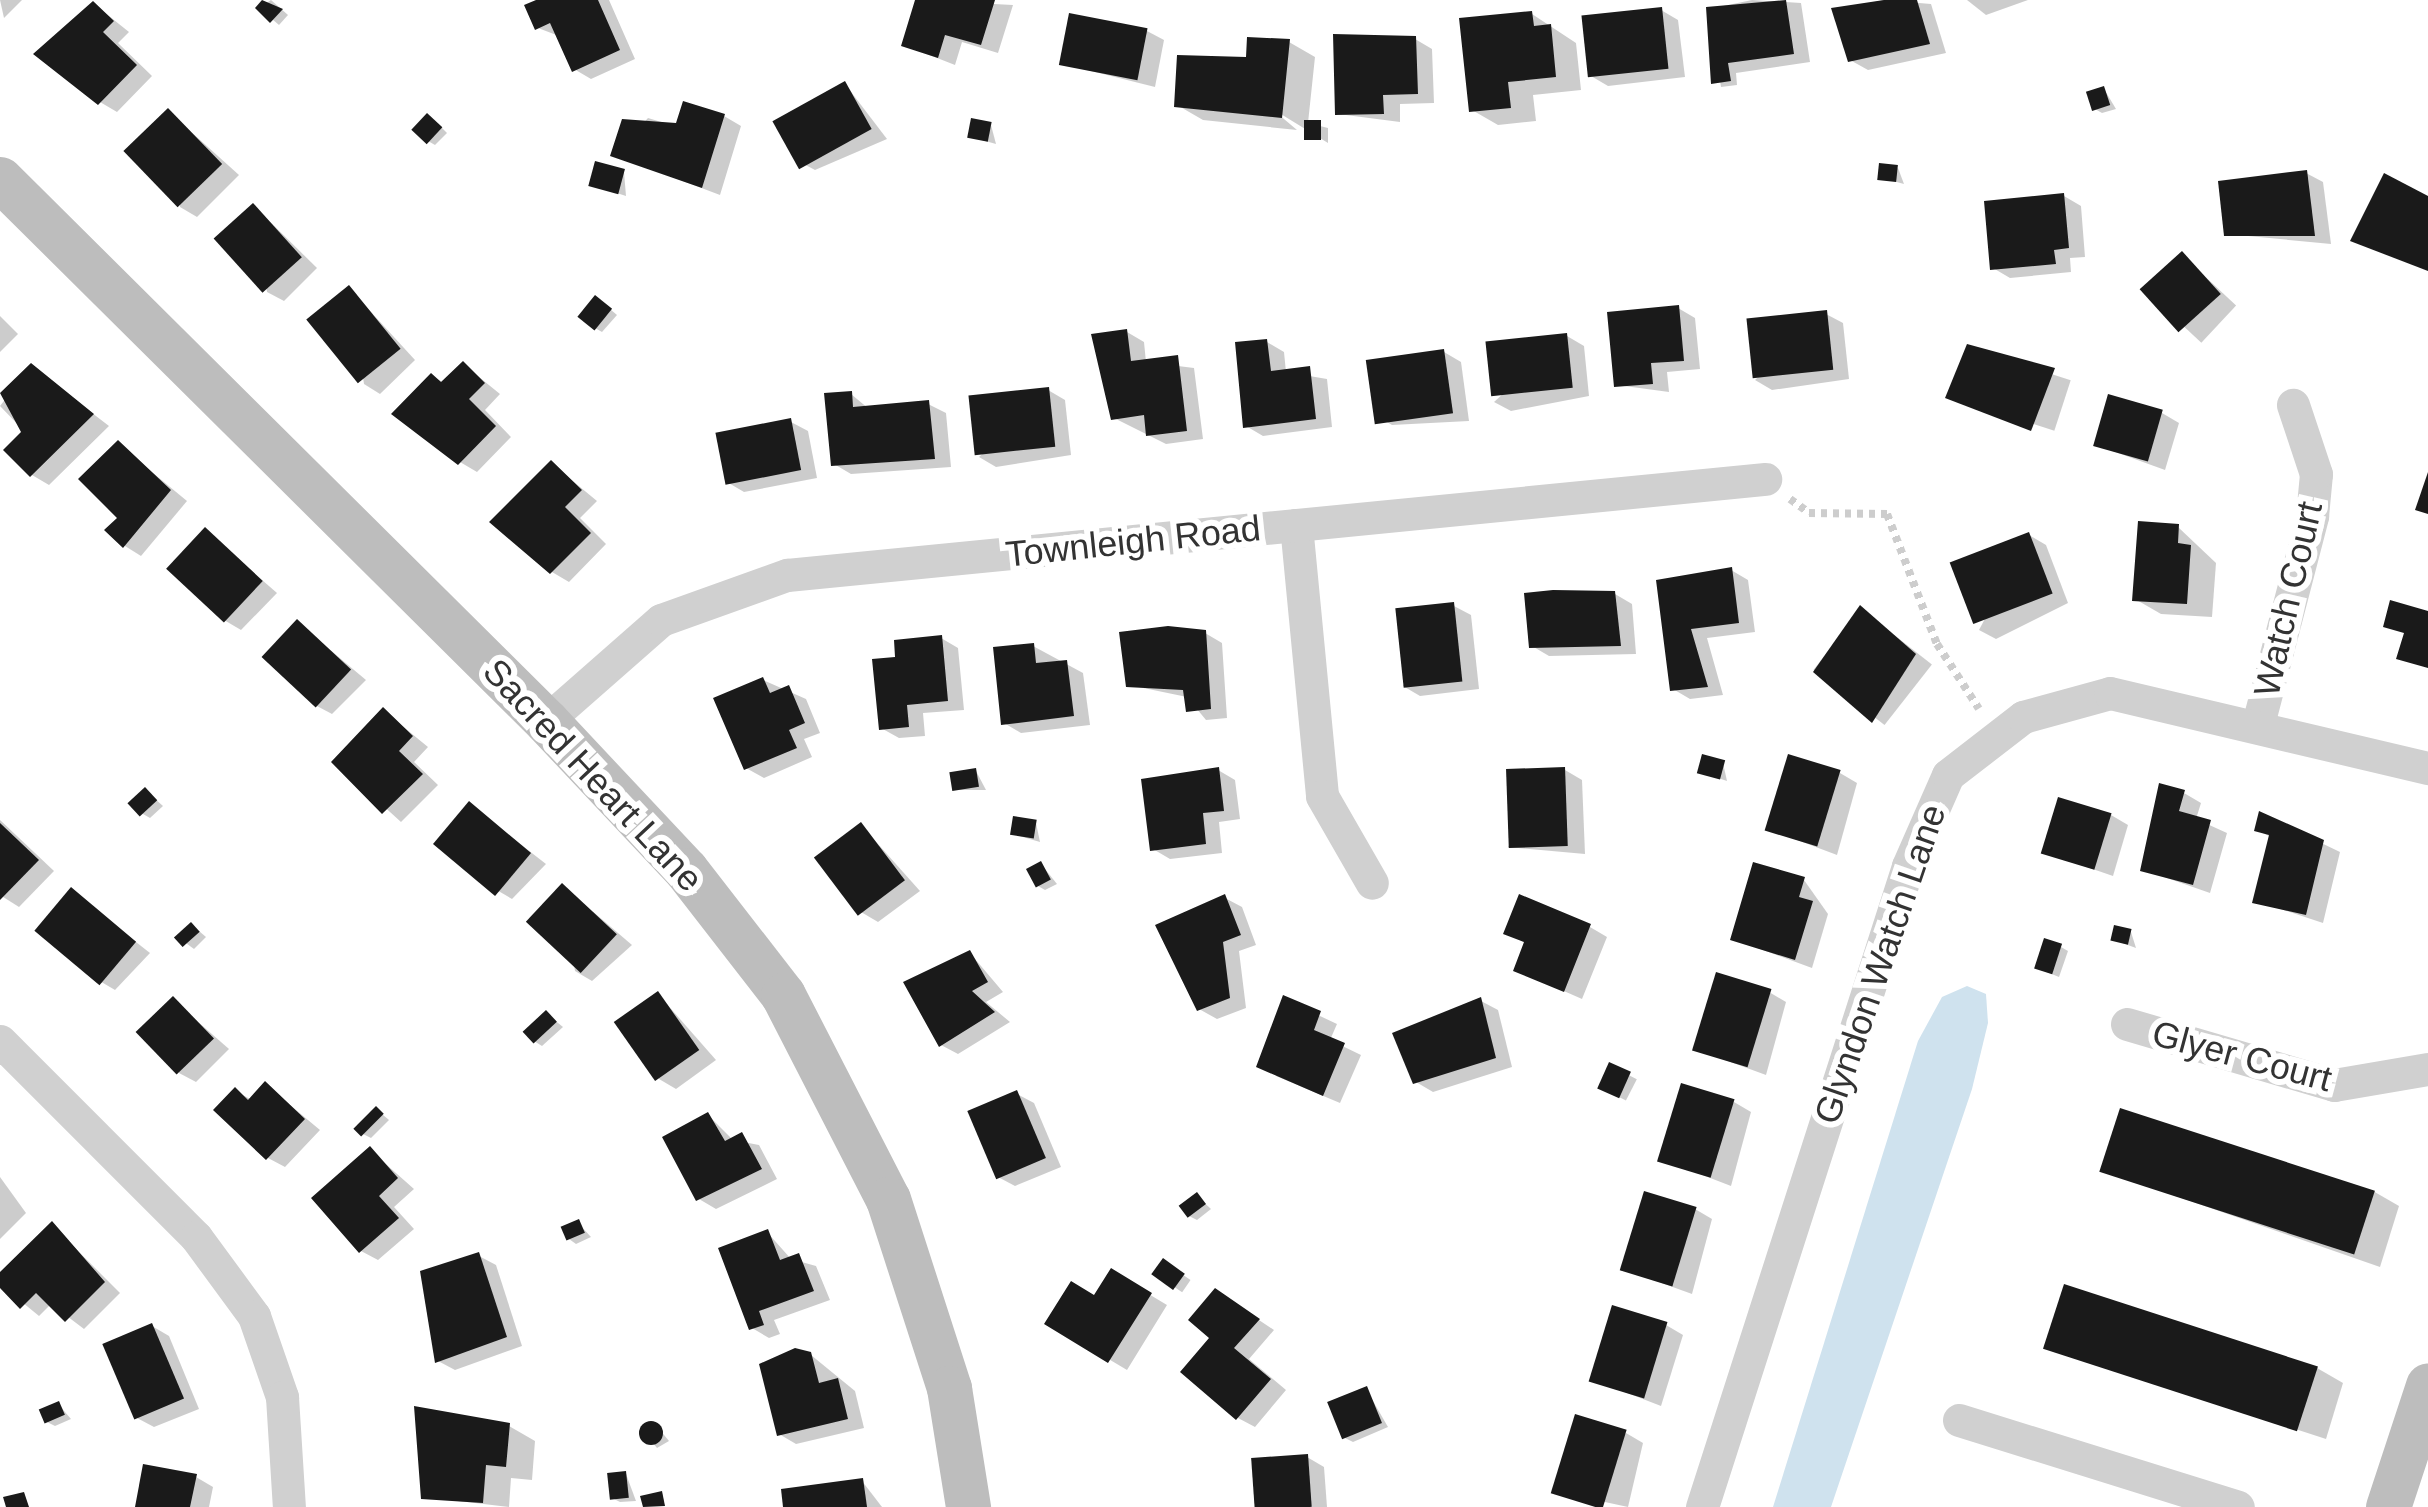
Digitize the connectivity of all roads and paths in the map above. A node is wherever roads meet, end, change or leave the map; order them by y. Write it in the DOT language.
graph roads {
  1 [pos="0,179"];
  2 [pos="2293,405"];
  3 [pos="1765,479"];
  4 [pos="1296,524"];
  5 [pos="546,721"];
  6 [pos="2258,724"];
  7 [pos="1997,733"];
  8 [pos="2428,768"];
  9 [pos="1372,883"];
  10 [pos="2127,1024"];
  11 [pos="0,1041"];
  12 [pos="2428,1069"];
  13 [pos="2428,1385"];
  14 [pos="1959,1420"];
  15 [pos="289,1507"];
  16 [pos="968,1507"];
  17 [pos="1702,1507"];
  18 [pos="2238,1507"];
  19 [pos="2388,1507"];
  1 -- 5 [label="street, Sacred Heart Lane"];
  2 -- 6 [label="street, Watch Court"];
  3 -- 4 [label="street, Townleigh Road"];
  3 -- 7 [label="path"];
  4 -- 5 [label="street, Townleigh Road"];
  4 -- 9 [label="street"];
  5 -- 16 [label="street, Sacred Heart Lane"];
  6 -- 7 [label="street, Glyndon Watch Lane"];
  6 -- 8 [label="street, Glyndon Watch Lane"];
  7 -- 17 [label="street, Glyndon Watch Lane"];
  10 -- 12 [label="street, Glyer Court"];
  11 -- 15 [label="street"];
  13 -- 19 [label="street"];
  14 -- 18 [label="street"];
}
